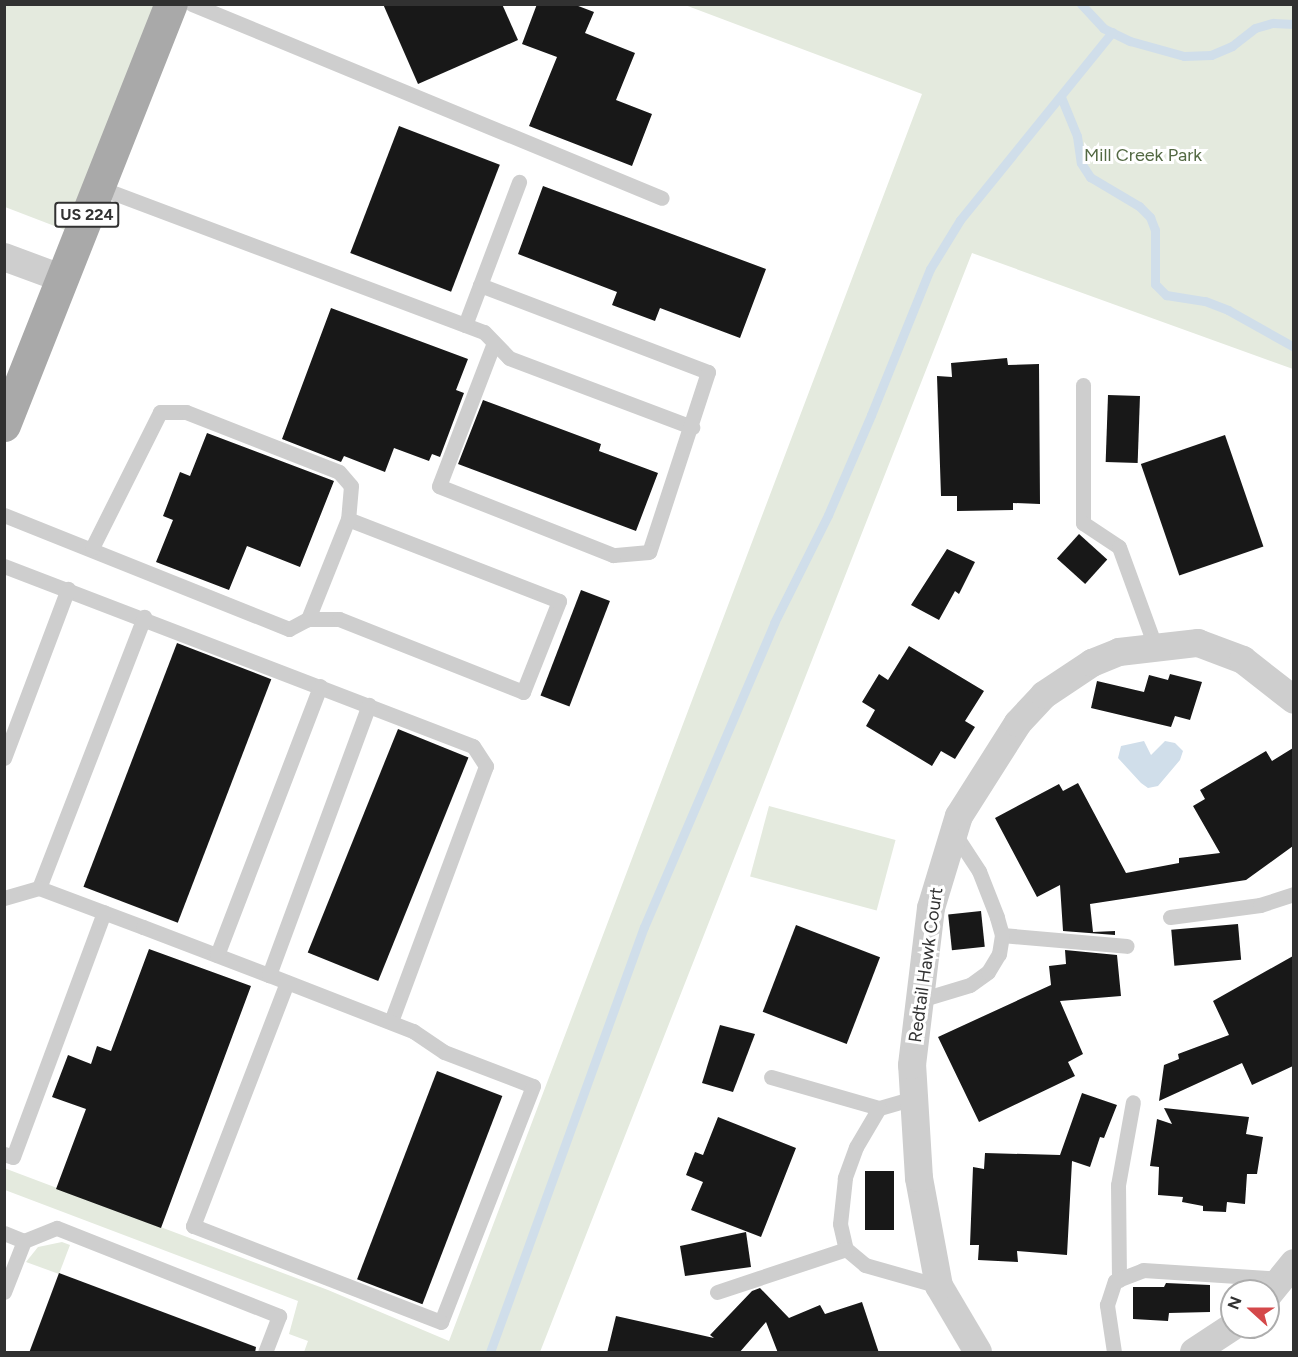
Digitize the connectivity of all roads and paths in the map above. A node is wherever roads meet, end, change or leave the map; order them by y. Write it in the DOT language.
graph roads {
  1 [pos="171,4"];
  2 [pos="192,4"];
  3 [pos="519,182"];
  4 [pos="98,187"];
  5 [pos="662,198"];
  6 [pos="4,257"];
  7 [pos="61,278"];
  8 [pos="480,285"];
  9 [pos="465,324"];
  10 [pos="494,343"];
  11 [pos="1083,385"];
  12 [pos="4,425"];
  13 [pos="692,427"];
  14 [pos="4,515"];
  15 [pos="348,519"];
  16 [pos="92,548"];
  17 [pos="4,566"];
  18 [pos="68,589"];
  19 [pos="144,617"];
  20 [pos="308,619"];
  21 [pos="1155,646"];
  22 [pos="320,686"];
  23 [pos="1293,700"];
  24 [pos="369,705"];
  25 [pos="4,758"];
  26 [pos="952,831"];
  27 [pos="39,888"];
  28 [pos="1293,894"];
  29 [pos="4,898"];
  30 [pos="104,912"];
  31 [pos="1170,917"];
  32 [pos="1002,934"];
  33 [pos="1127,946"];
  34 [pos="217,955"];
  35 [pos="269,975"];
  36 [pos="287,983"];
  37 [pos="920,1000"];
  38 [pos="391,1023"];
  39 [pos="771,1077"];
  40 [pos="914,1098"];
  41 [pos="1133,1102"];
  42 [pos="879,1108"];
  43 [pos="4,1154"];
  44 [pos="4,1233"];
  45 [pos="24,1241"];
  46 [pos="846,1249"];
  47 [pos="1281,1279"];
  48 [pos="1119,1280"];
  49 [pos="939,1286"];
  50 [pos="4,1292"];
  51 [pos="717,1292"];
  52 [pos="1220,1335"];
  53 [pos="265,1353"];
  54 [pos="978,1353"];
  55 [pos="1114,1353"];
  56 [pos="1194,1353"];
  1 -- 4 [label="main road, US 224"];
  2 -- 5 [label="lane"];
  3 -- 8 [label="lane"];
  4 -- 7 [label="main road, US 224"];
  4 -- 9 [label="lane"];
  6 -- 7 [label="street"];
  7 -- 12 [label="main road, US 224"];
  8 -- 9 [label="lane"];
  8 -- 13 [label="lane"];
  9 -- 10 [label="lane"];
  10 -- 13 [label="lane"];
  10 -- 13 [label="lane"];
  11 -- 21 [label="lane"];
  14 -- 16 [label="lane"];
  15 -- 16 [label="lane"];
  15 -- 20 [label="lane"];
  15 -- 20 [label="lane"];
  16 -- 20 [label="lane"];
  17 -- 18 [label="lane"];
  18 -- 19 [label="lane"];
  18 -- 25 [label="lane"];
  19 -- 22 [label="lane"];
  19 -- 27 [label="lane"];
  21 -- 23 [label="street, Redtail Hawk Court"];
  21 -- 26 [label="street, Redtail Hawk Court"];
  22 -- 24 [label="lane"];
  22 -- 34 [label="lane"];
  24 -- 35 [label="lane"];
  24 -- 38 [label="lane"];
  26 -- 32 [label="lane"];
  26 -- 37 [label="street, Redtail Hawk Court"];
  27 -- 29 [label="lane"];
  27 -- 30 [label="lane"];
  28 -- 31 [label="lane"];
  30 -- 34 [label="lane"];
  30 -- 43 [label="lane"];
  32 -- 33 [label="lane"];
  32 -- 37 [label="lane"];
  34 -- 35 [label="lane"];
  35 -- 36 [label="lane"];
  36 -- 38 [label="lane"];
  36 -- 38 [label="lane"];
  37 -- 40 [label="street, Redtail Hawk Court"];
  39 -- 42 [label="lane"];
  40 -- 42 [label="lane"];
  40 -- 49 [label="street, Redtail Hawk Court"];
  41 -- 48 [label="lane"];
  42 -- 46 [label="lane"];
  44 -- 45 [label="lane"];
  45 -- 50 [label="lane"];
  45 -- 53 [label="lane"];
  46 -- 49 [label="lane"];
  46 -- 51 [label="lane"];
  47 -- 48 [label="lane"];
  48 -- 55 [label="lane"];
  49 -- 54 [label="street, Redtail Hawk Court"];
  52 -- 56 [label="street"];
}
